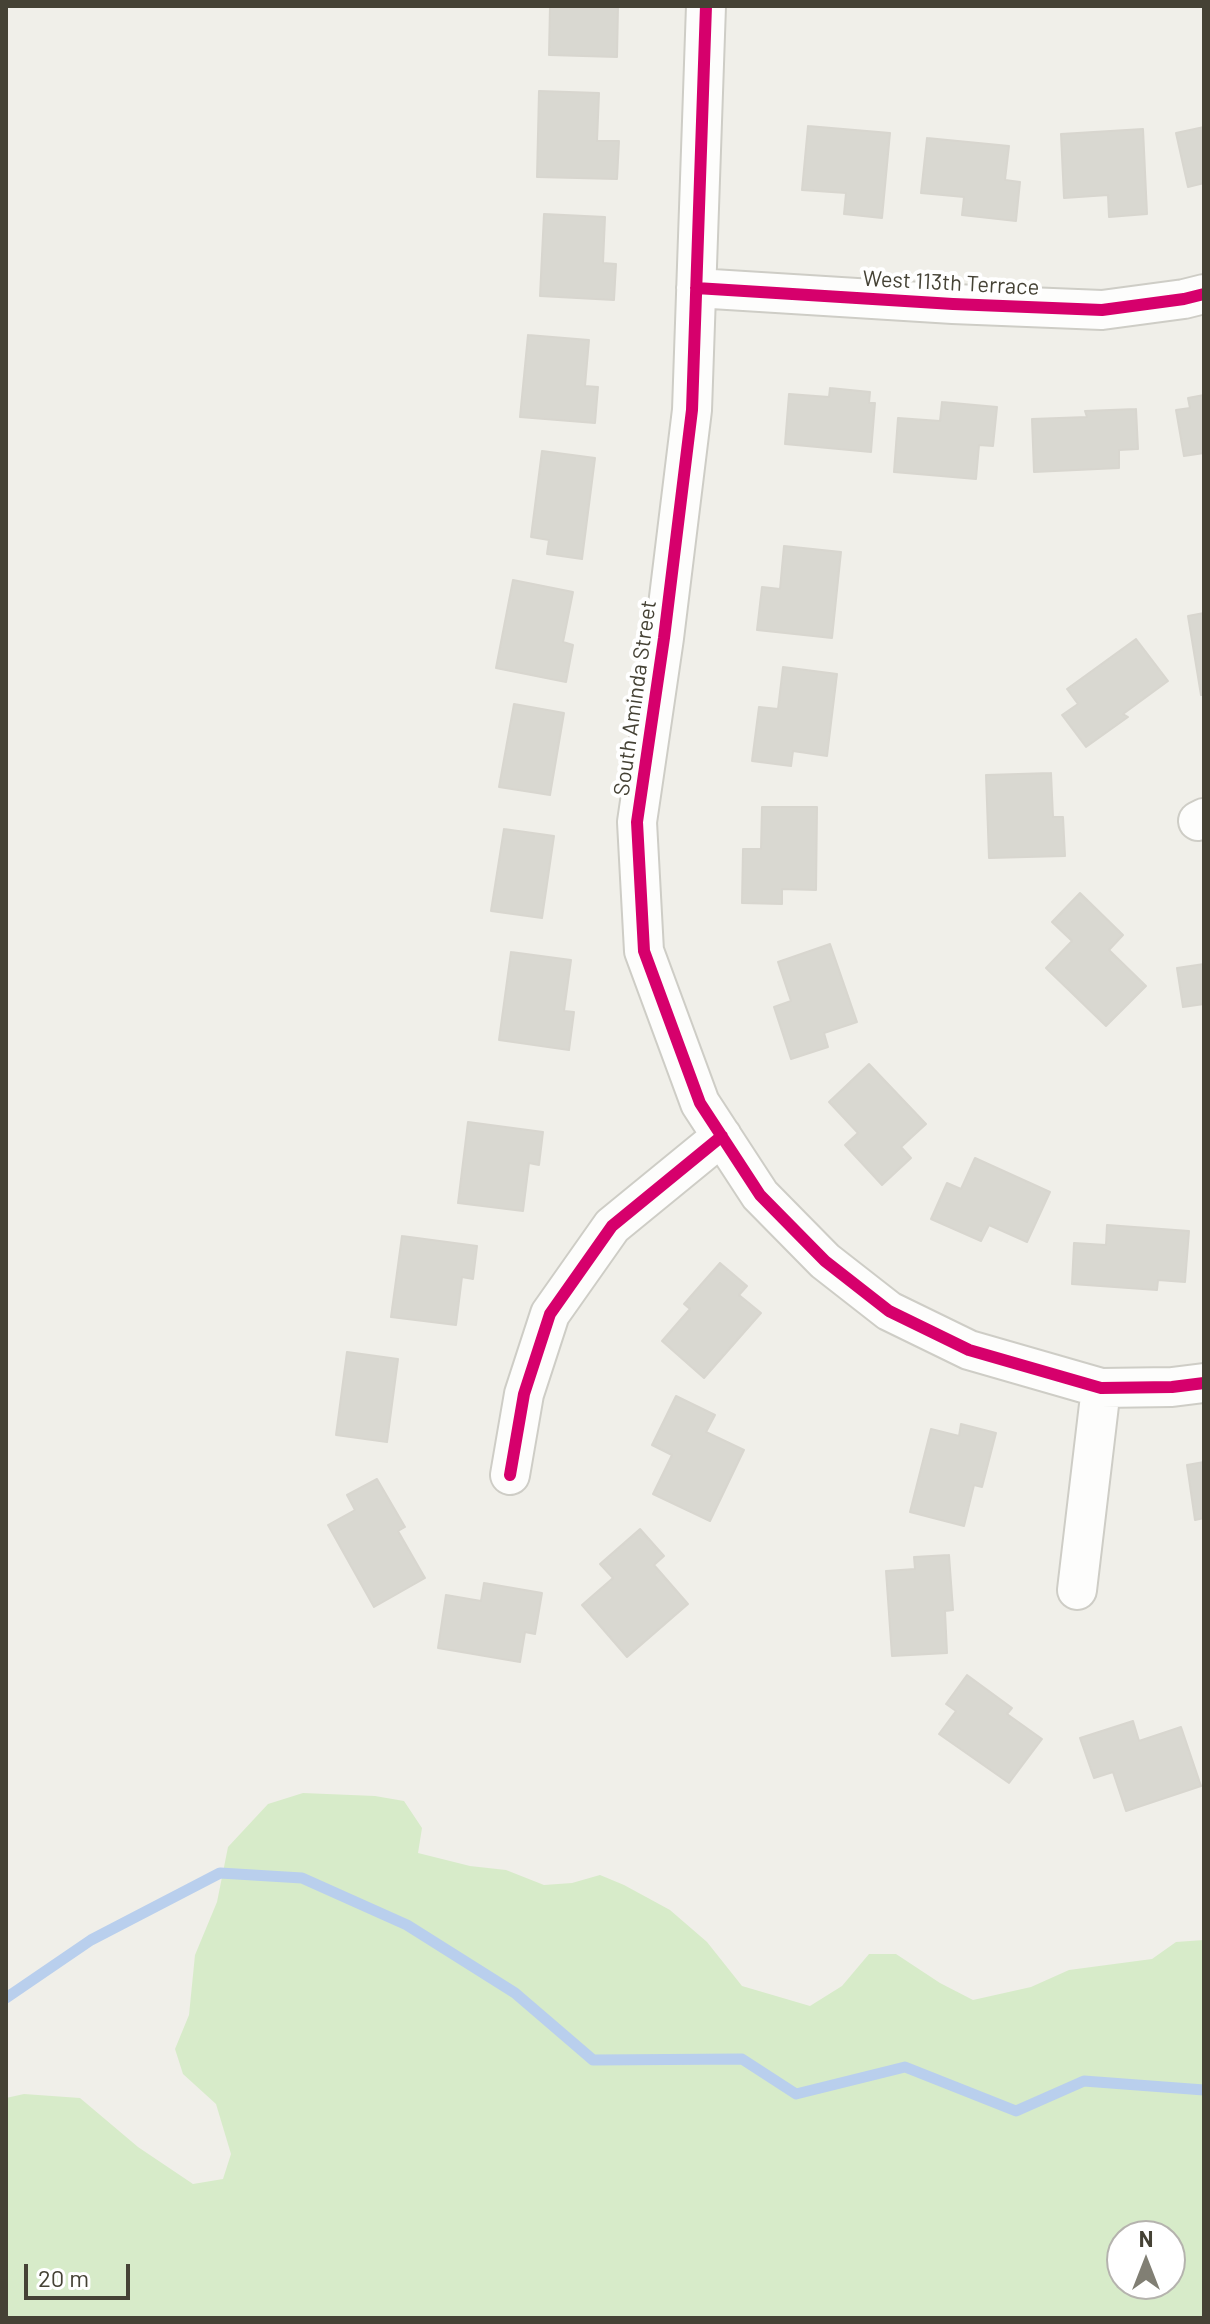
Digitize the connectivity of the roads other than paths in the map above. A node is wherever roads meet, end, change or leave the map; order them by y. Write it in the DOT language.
graph roads {
  1 [pos="706,6"];
  2 [pos="696,288"];
  3 [pos="1204,294"];
  4 [pos="722,1136"];
  5 [pos="1204,1383"];
  6 [pos="1101,1388"];
  7 [pos="510,1475"];
  8 [pos="1077,1590"];
  1 -- 2 [label="street, South Aminda Street"];
  2 -- 3 [label="street, West 113th Terrace"];
  2 -- 4 [label="street, South Aminda Street"];
  4 -- 6 [label="street, South Aminda Street"];
  4 -- 7 [label="street"];
  5 -- 6 [label="street, South Aminda Street"];
  6 -- 8 [label="street"];
}
